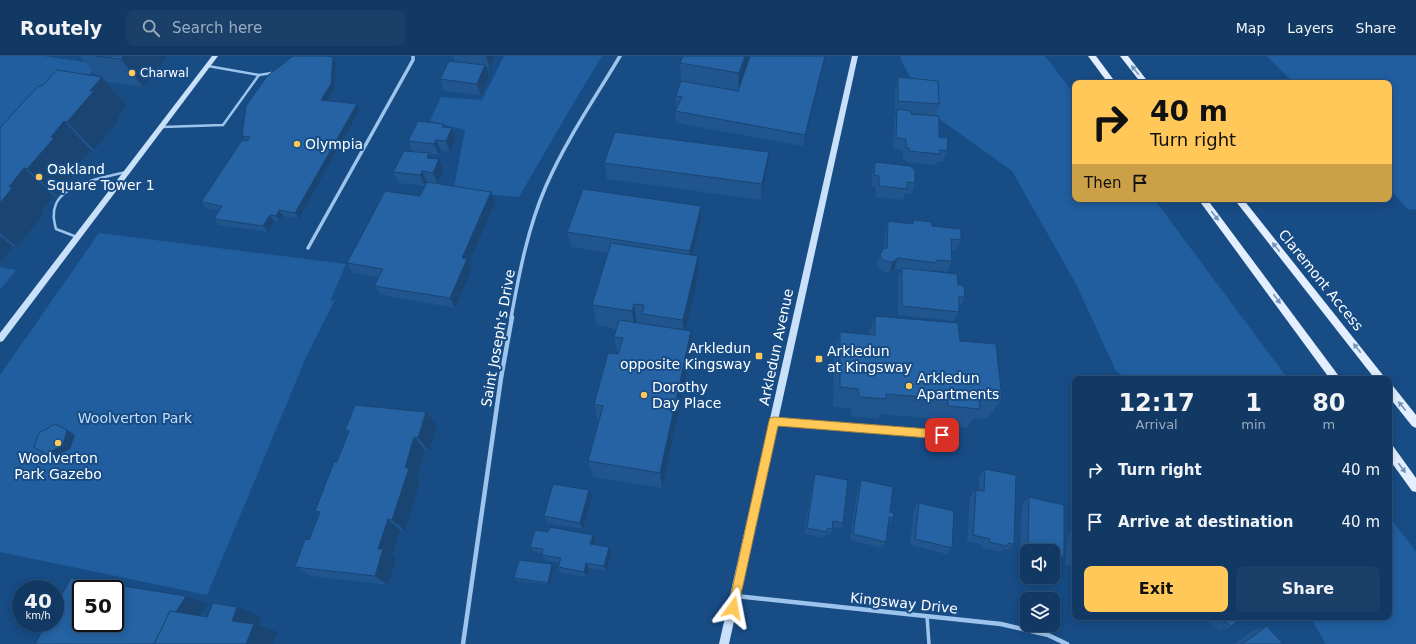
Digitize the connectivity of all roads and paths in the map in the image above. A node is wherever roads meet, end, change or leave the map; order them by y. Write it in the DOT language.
graph roads {
  1 [pos="215,56"];
  2 [pos="413,56"];
  3 [pos="620,56"];
  4 [pos="855,56"];
  5 [pos="1092,56"];
  6 [pos="1124,56"];
  7 [pos="208,66"];
  8 [pos="276,70"];
  9 [pos="259,75"];
  10 [pos="1110,80"];
  11 [pos="1143,80"];
  12 [pos="162,127"];
  13 [pos="127,172"];
  14 [pos="1204,202"];
  15 [pos="1240,202"];
  16 [pos="76,237"];
  17 [pos="308,248"];
  18 [pos="0,339"];
  19 [pos="1334,376"];
  20 [pos="1379,376"];
  21 [pos="1392,393"];
  22 [pos="774,421"];
  23 [pos="1416,423"];
  24 [pos="942,435"];
  25 [pos="1392,454"];
  26 [pos="1416,487"];
  27 [pos="736,596"];
  28 [pos="928,616"];
  29 [pos="463,644"];
  30 [pos="724,644"];
  31 [pos="929,644"];
  32 [pos="1067,644"];
  1 -- 7 [label="main road"];
  2 -- 17 [label="street"];
  3 -- 29 [label="street, Saint Joseph's Drive"];
  4 -- 22 [label="main road, Arkledun Avenue"];
  5 -- 10 [label="main road"];
  11 -- 6 [label="main road, one-way"];
  7 -- 9 [label="lane"];
  7 -- 12 [label="main road"];
  8 -- 9 [label="lane"];
  9 -- 12 [label="lane"];
  12 -- 13 [label="main road"];
  13 -- 16 [label="main road"];
  13 -- 16 [label="lane"];
  14 -- 19 [label="main road, one-way"];
  20 -- 15 [label="main road, Claremont Access, one-way"];
  16 -- 18 [label="main road"];
  23 -- 21 [label="main road, one-way"];
  22 -- 24 [label="lane"];
  22 -- 27 [label="main road, Arkledun Avenue"];
  25 -- 26 [label="main road, one-way"];
  27 -- 28 [label="street, Kingsway Drive"];
  27 -- 30 [label="main road, Arkledun Avenue"];
  28 -- 31 [label="lane"];
  28 -- 32 [label="street, Kingsway Drive"];
}
